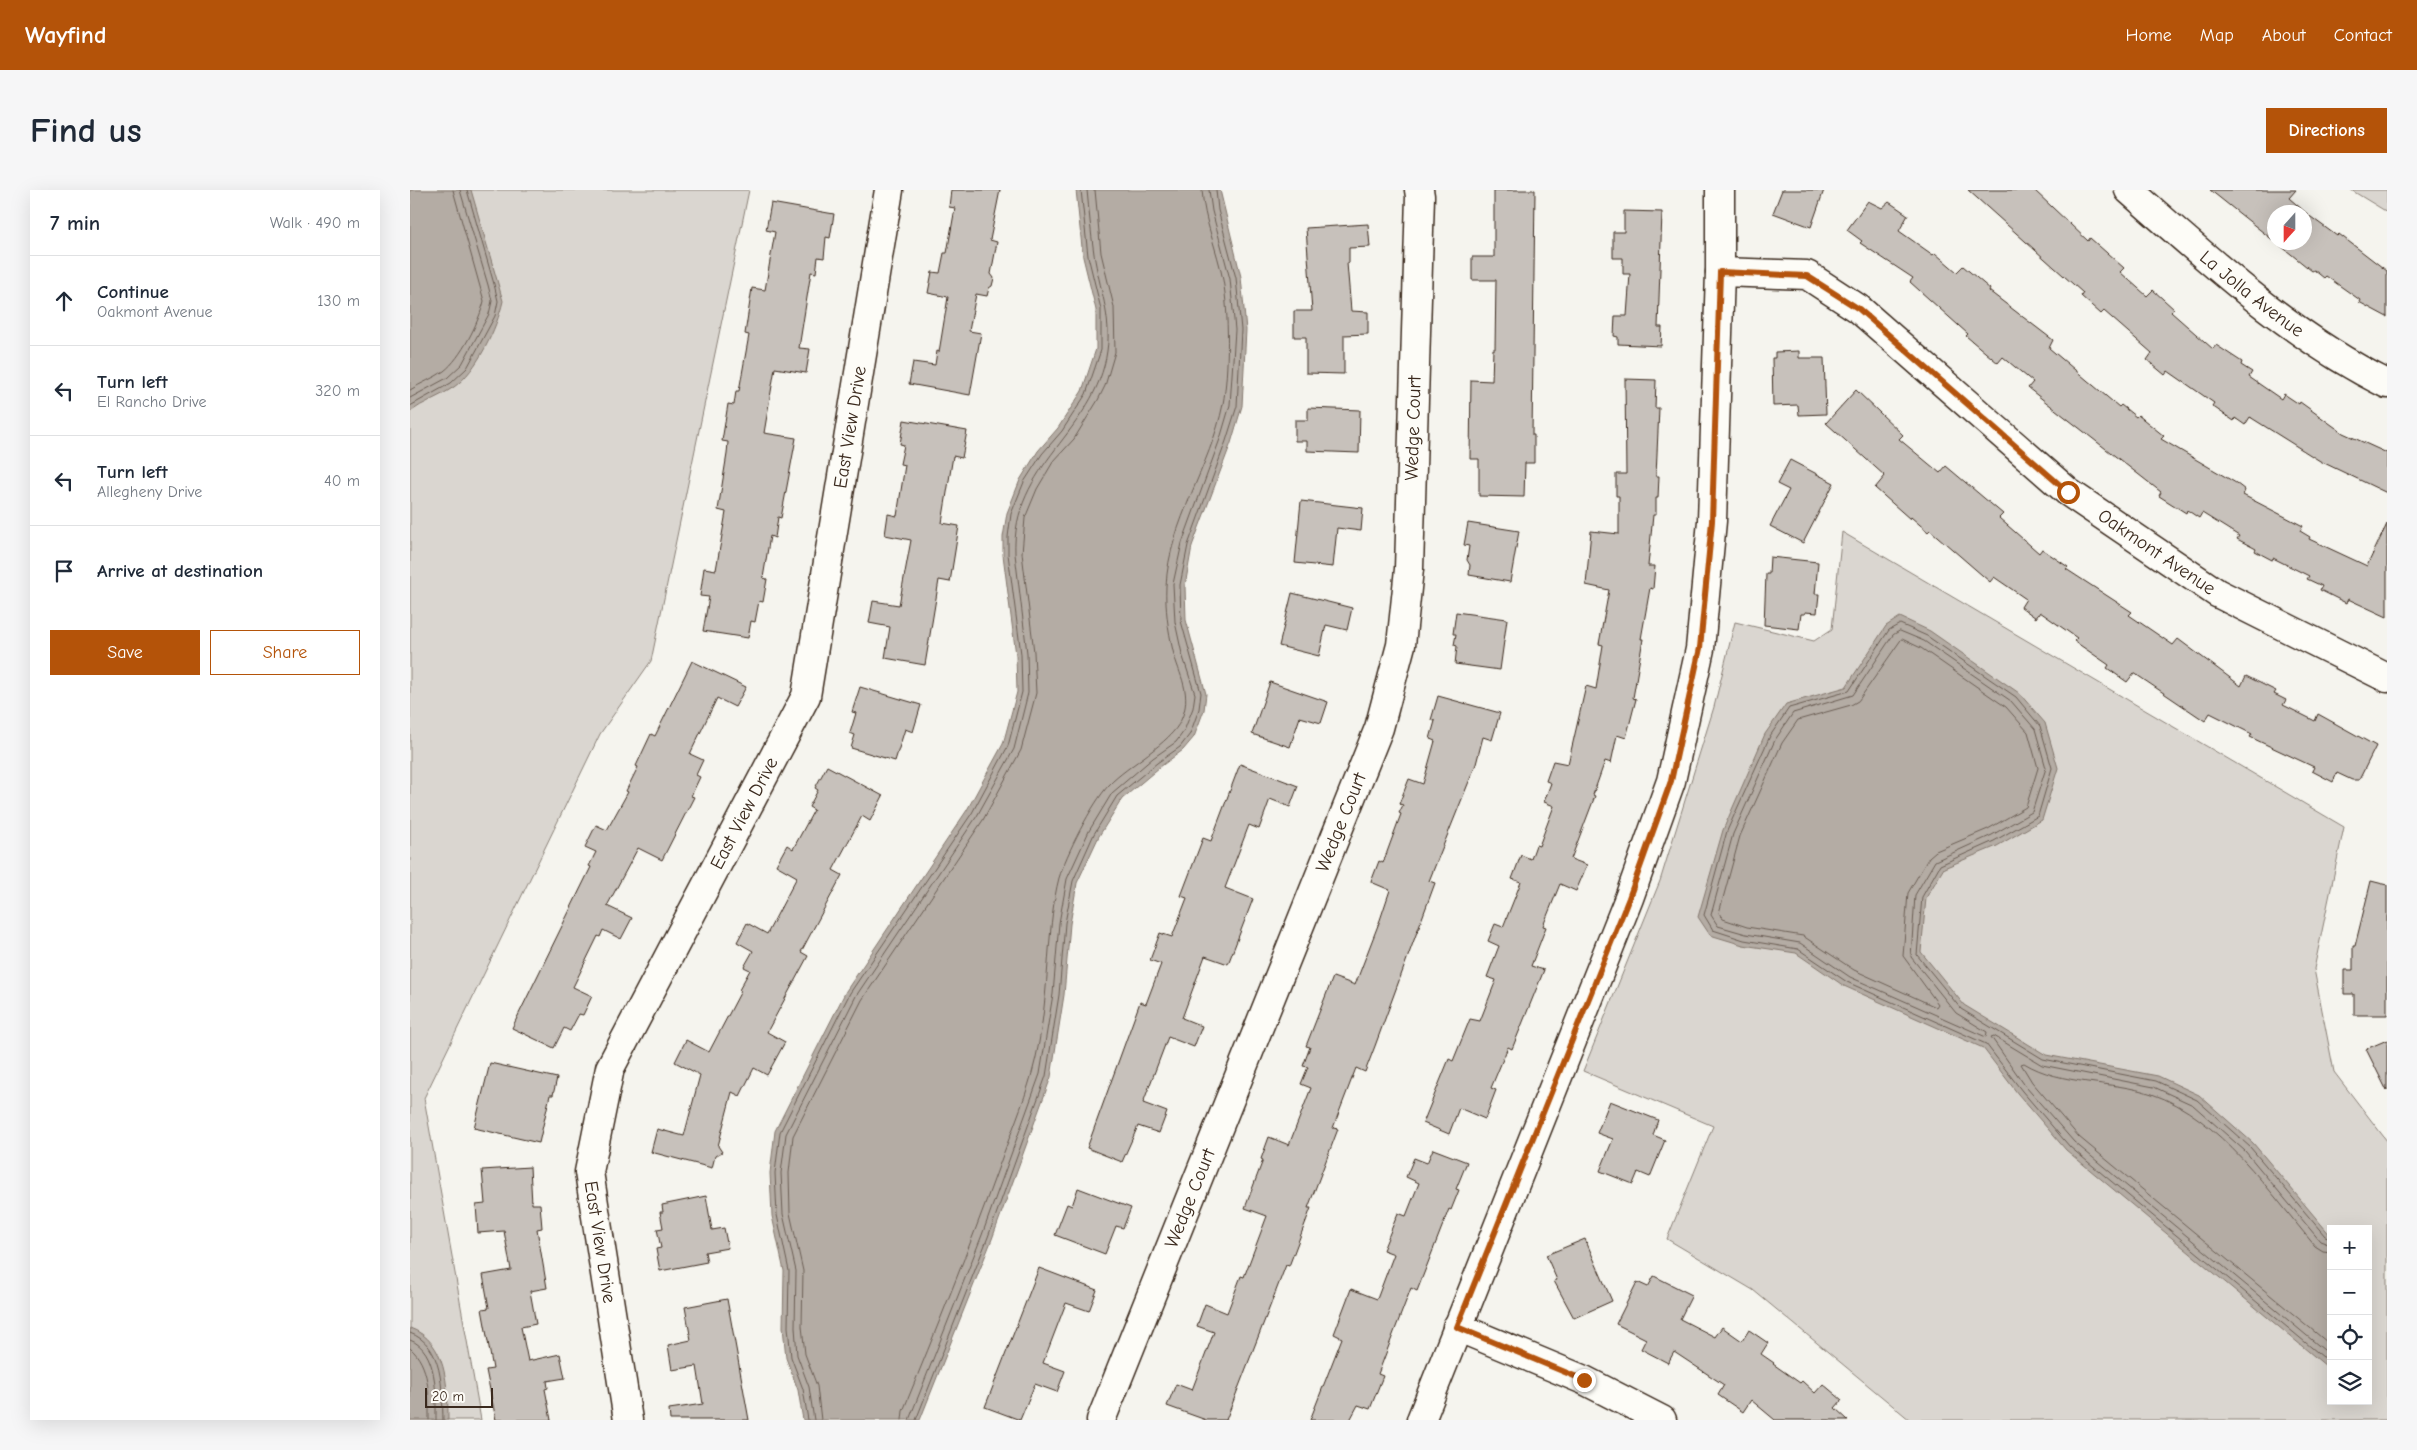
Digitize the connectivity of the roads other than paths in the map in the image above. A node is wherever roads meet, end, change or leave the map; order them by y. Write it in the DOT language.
graph roads {
  1 [pos="889,190"];
  2 [pos="1419,190"];
  3 [pos="1720,190"];
  4 [pos="2129,190"];
  5 [pos="1720,272"];
  6 [pos="2387,384"];
  7 [pos="2387,678"];
  8 [pos="1457,1327"];
  9 [pos="628,1420"];
  10 [pos="1101,1420"];
  11 [pos="1421,1420"];
  12 [pos="1662,1420"];
  1 -- 9 [label="street, East View Drive"];
  2 -- 10 [label="street, Wedge Court"];
  3 -- 5 [label="street"];
  4 -- 6 [label="street, La Jolla Avenue"];
  5 -- 7 [label="street, Oakmont Avenue"];
  5 -- 8 [label="street"];
  8 -- 11 [label="street"];
  8 -- 12 [label="street"];
}
